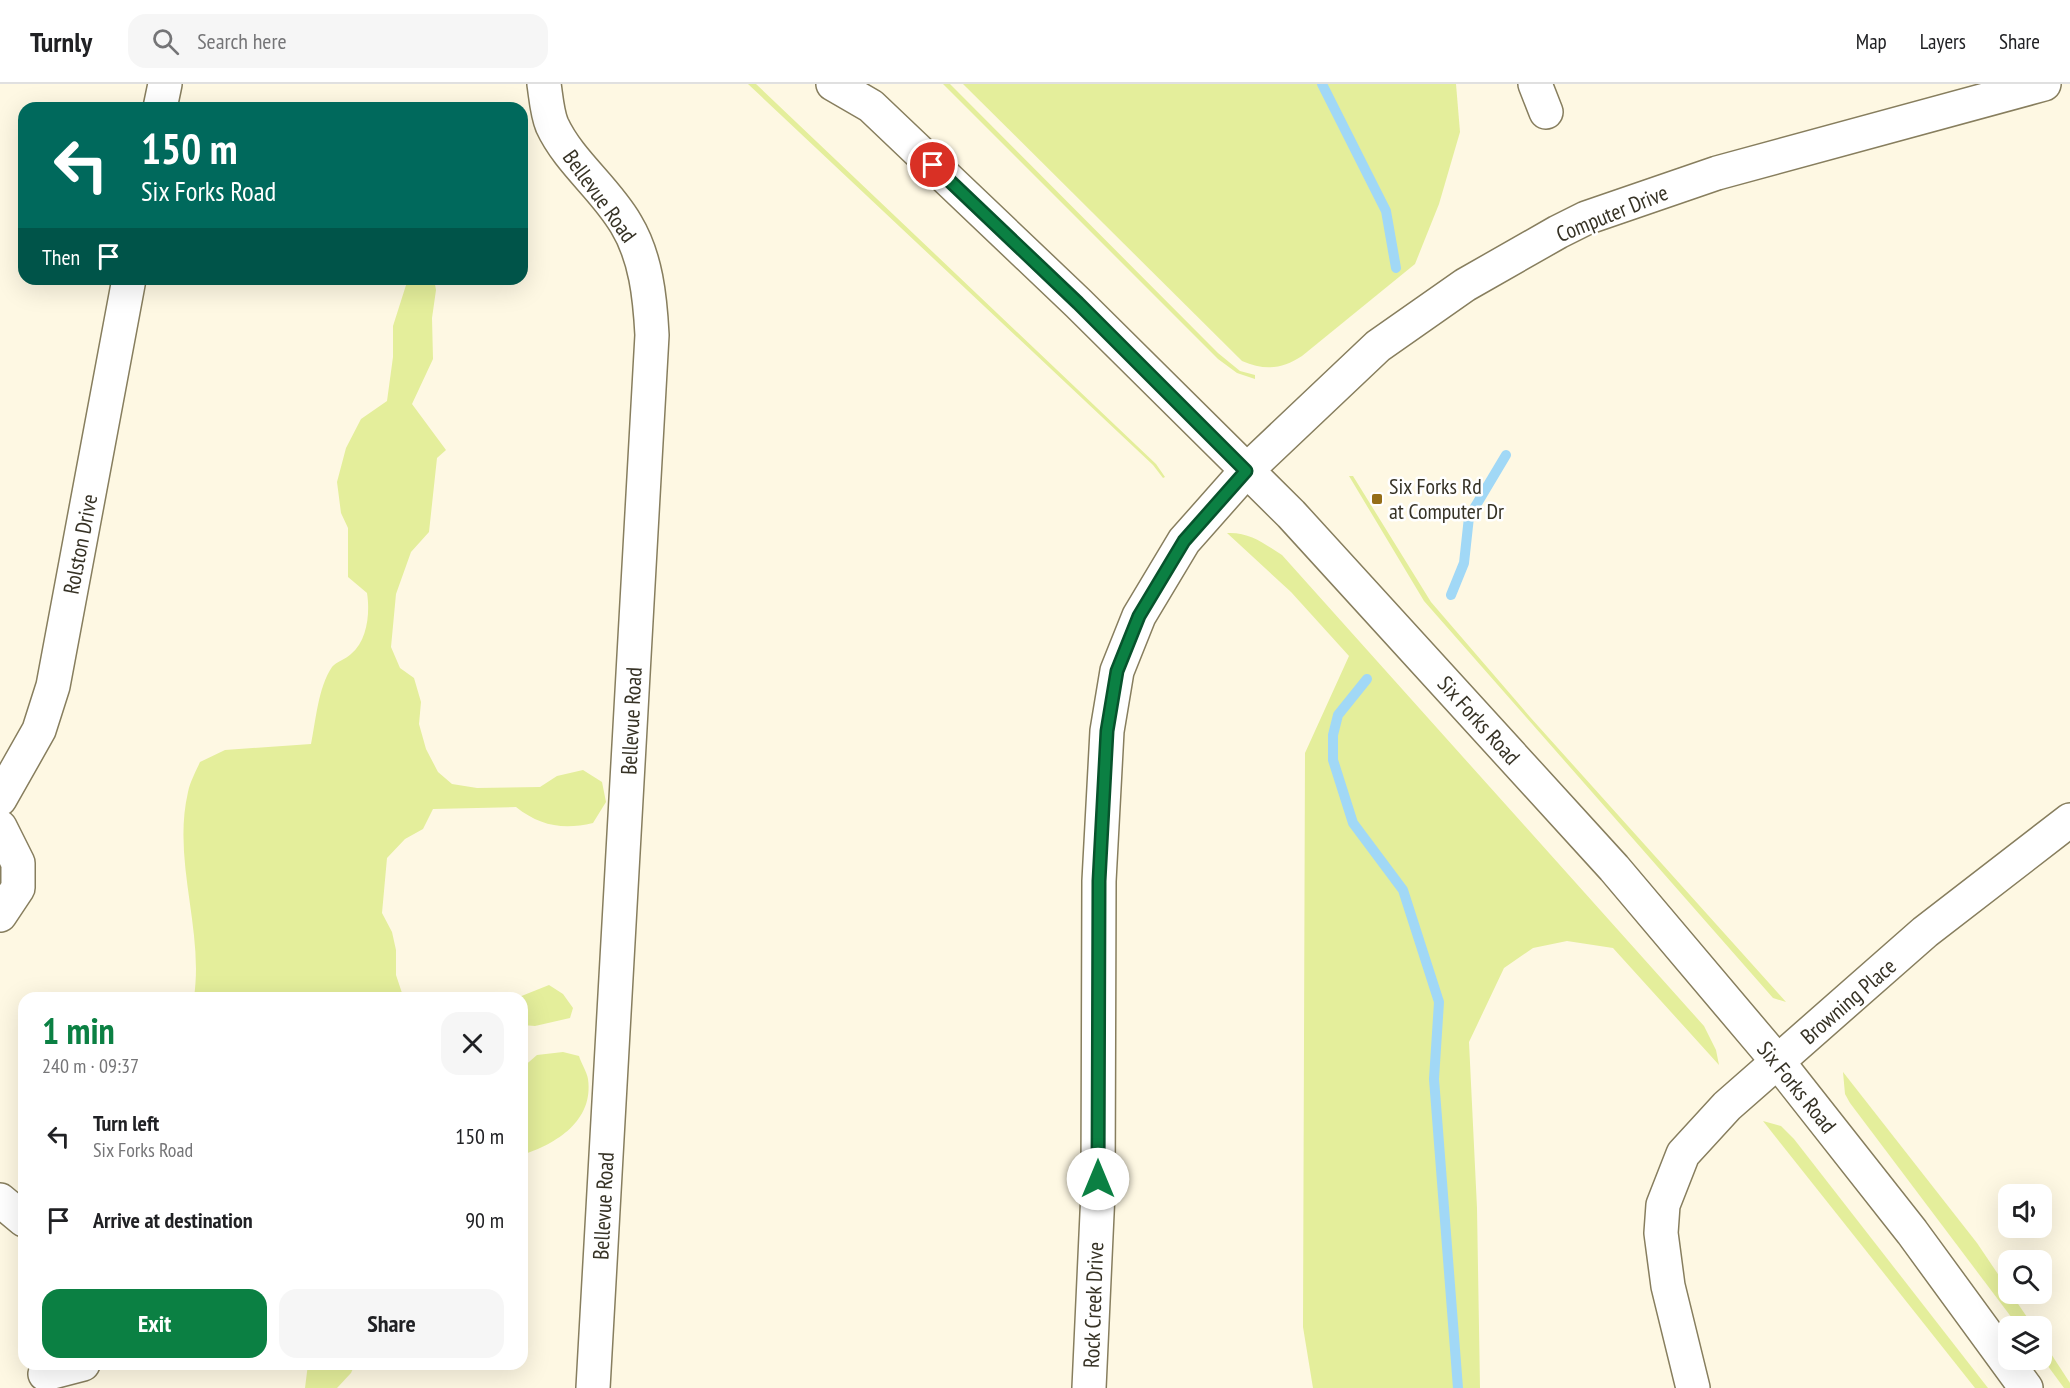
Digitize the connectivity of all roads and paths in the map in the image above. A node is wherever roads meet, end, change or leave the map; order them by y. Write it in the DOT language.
graph roads {
  1 [pos="165,84"];
  2 [pos="544,84"];
  3 [pos="833,84"];
  4 [pos="2044,84"];
  5 [pos="866,95"];
  6 [pos="161,102"];
  7 [pos="128,285"];
  8 [pos="1246,471"];
  9 [pos="0,799"];
  10 [pos="2070,820"];
  11 [pos="0,827"];
  12 [pos="0,915"];
  13 [pos="1778,1062"];
  14 [pos="0,1200"];
  15 [pos="18,1215"];
  16 [pos="62,1370"];
  17 [pos="45,1375"];
  18 [pos="593,1388"];
  19 [pos="1089,1388"];
  20 [pos="1693,1388"];
  21 [pos="2026,1388"];
  1 -- 6 [label="street"];
  2 -- 18 [label="street, Bellevue Road"];
  3 -- 5 [label="street, Six Forks Road"];
  4 -- 8 [label="street, Computer Drive"];
  5 -- 8 [label="street, Six Forks Road"];
  7 -- 9 [label="street, Rolston Drive"];
  8 -- 13 [label="street, Six Forks Road"];
  8 -- 19 [label="street, Rock Creek Drive"];
  10 -- 13 [label="street, Browning Place"];
  11 -- 12 [label="street"];
  13 -- 20 [label="street, Browning Place"];
  13 -- 21 [label="street, Six Forks Road"];
  14 -- 15 [label="street"];
  16 -- 17 [label="street"];
}
